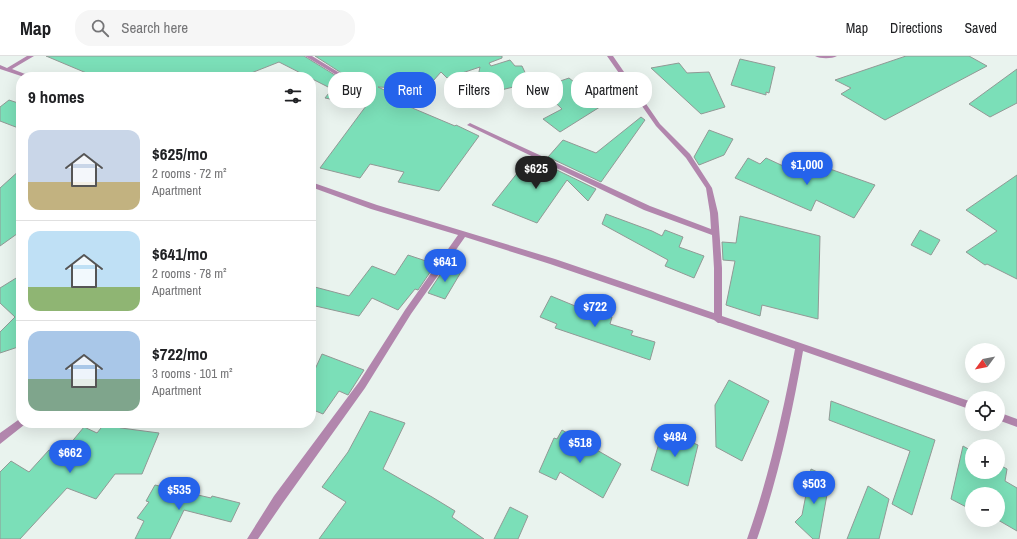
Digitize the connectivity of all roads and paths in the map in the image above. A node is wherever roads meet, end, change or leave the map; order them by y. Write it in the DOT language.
graph roads {
  1 [pos="31,56"];
  2 [pos="308,56"];
  3 [pos="610,56"];
  4 [pos="818,56"];
  5 [pos="834,56"];
  6 [pos="0,67"];
  7 [pos="7,70"];
  8 [pos="335,72"];
  9 [pos="16,73"];
  10 [pos="470,126"];
  11 [pos="316,186"];
  12 [pos="715,233"];
  13 [pos="463,234"];
  14 [pos="718,320"];
  15 [pos="800,346"];
  16 [pos="965,404"];
  17 [pos="1005,419"];
  18 [pos="1017,423"];
  19 [pos="16,426"];
  20 [pos="0,439"];
  21 [pos="252,539"];
  22 [pos="752,539"];
  1 -- 7 [label="street"];
  2 -- 8 [label="street"];
  3 -- 12 [label="street"];
  4 -- 5 [label="street"];
  6 -- 7 [label="street"];
  7 -- 9 [label="street"];
  10 -- 12 [label="street"];
  11 -- 13 [label="street"];
  12 -- 14 [label="street"];
  13 -- 14 [label="street"];
  13 -- 21 [label="street"];
  14 -- 15 [label="street"];
  15 -- 16 [label="street"];
  15 -- 22 [label="street"];
  17 -- 18 [label="street"];
  19 -- 20 [label="street"];
}
